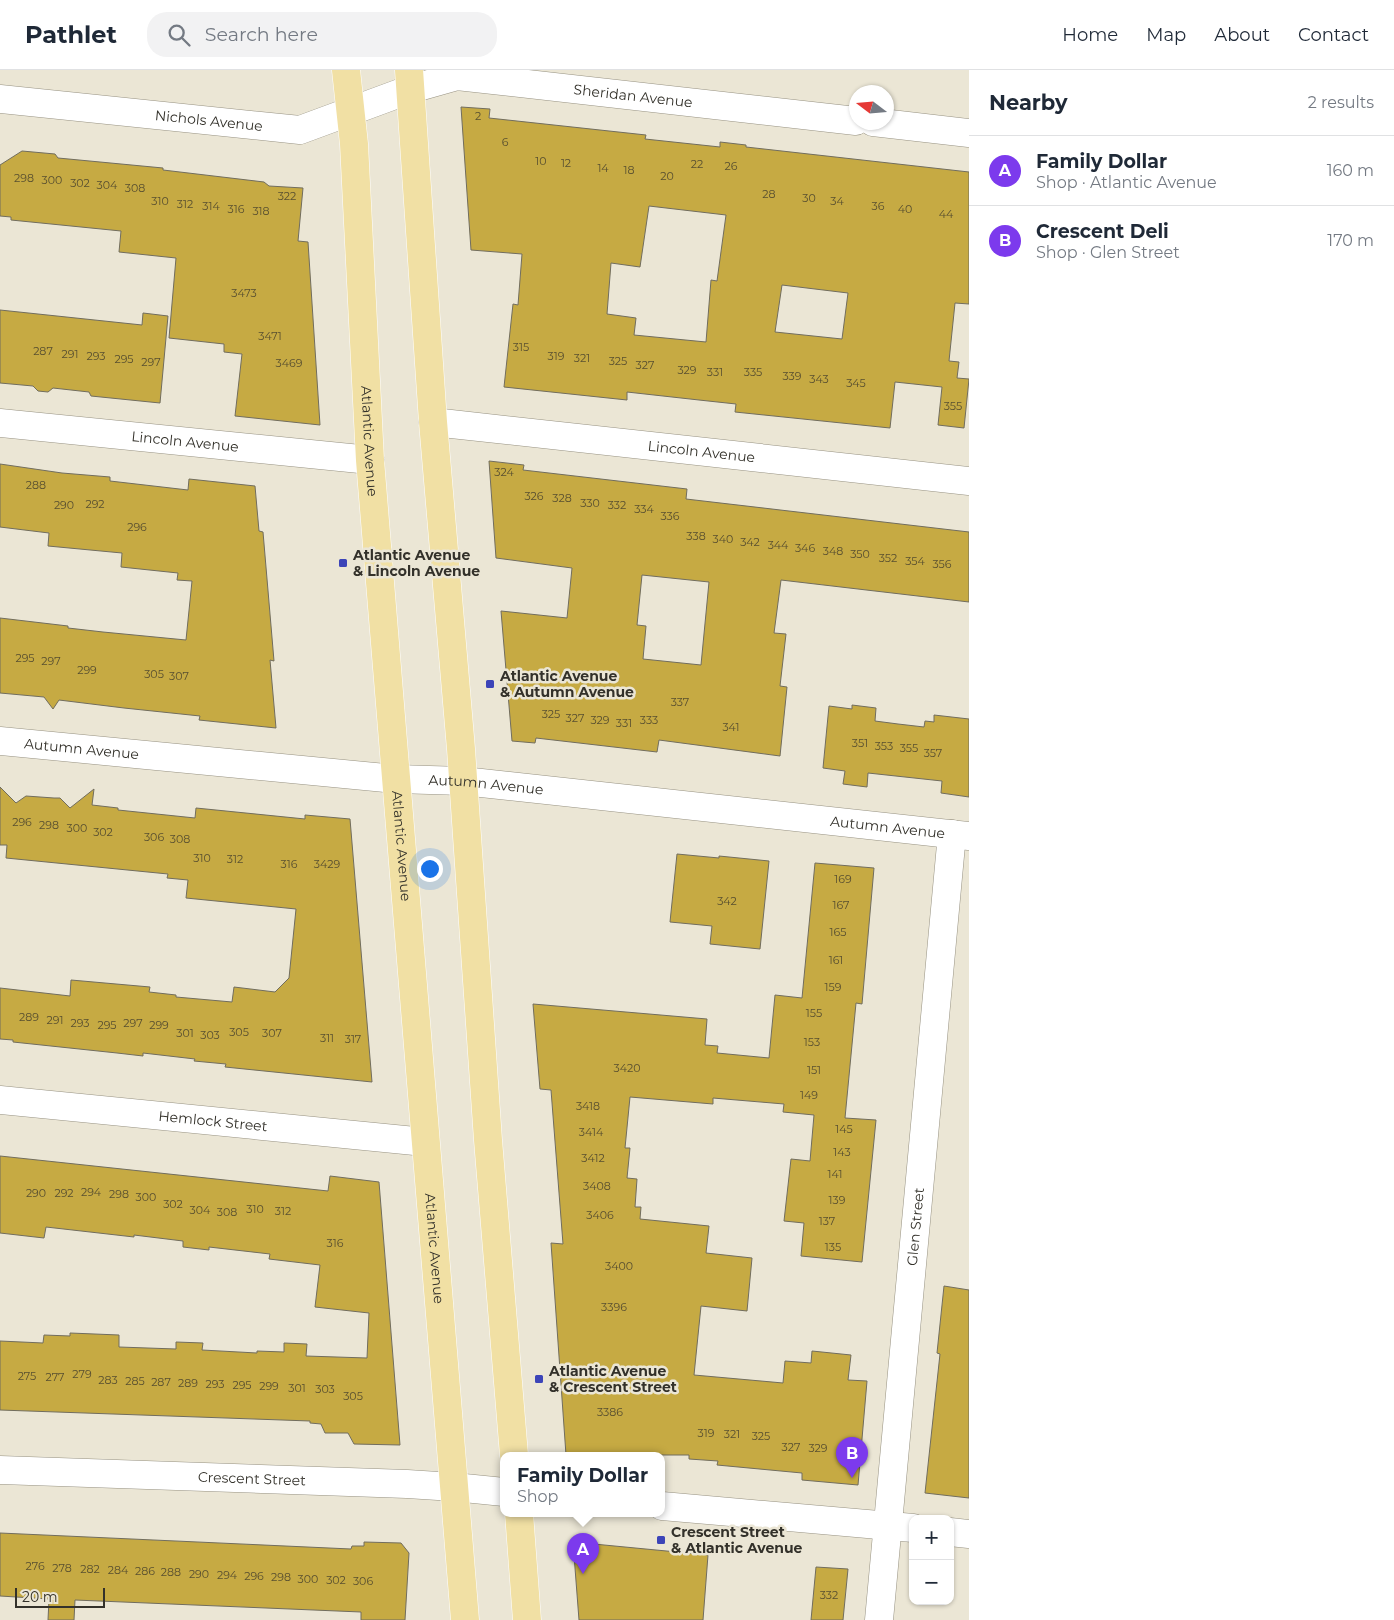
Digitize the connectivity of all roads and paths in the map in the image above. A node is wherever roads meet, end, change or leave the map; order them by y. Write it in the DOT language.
graph roads {
  1 [pos="346,70"];
  2 [pos="410,80"];
  3 [pos="0,99"];
  4 [pos="351,112"];
  5 [pos="849,120"];
  6 [pos="894,124"];
  7 [pos="969,133"];
  8 [pos="433,422"];
  9 [pos="0,423"];
  10 [pos="370,460"];
  11 [pos="969,481"];
  12 [pos="0,741"];
  13 [pos="396,779"];
  14 [pos="464,780"];
  15 [pos="960,835"];
  16 [pos="0,1100"];
  17 [pos="425,1142"];
  18 [pos="514,1452"];
  19 [pos="0,1470"];
  20 [pos="454,1487"];
  21 [pos="500,1492"];
  22 [pos="665,1506"];
  23 [pos="518,1517"];
  24 [pos="900,1527"];
  25 [pos="954,1532"];
  26 [pos="969,1534"];
  27 [pos="465,1620"];
  28 [pos="527,1620"];
  29 [pos="879,1620"];
  1 -- 4 [label="main road, Atlantic Avenue"];
  2 -- 4 [label="street, Nichols Avenue"];
  2 -- 5 [label="street, Sheridan Avenue"];
  2 -- 8 [label="main road"];
  3 -- 4 [label="street, Nichols Avenue"];
  4 -- 10 [label="main road, Atlantic Avenue"];
  6 -- 7 [label="street"];
  8 -- 11 [label="street, Lincoln Avenue"];
  8 -- 14 [label="main road"];
  9 -- 10 [label="street, Lincoln Avenue"];
  10 -- 13 [label="main road, Atlantic Avenue"];
  12 -- 13 [label="street, Autumn Avenue"];
  13 -- 14 [label="street, Autumn Avenue"];
  13 -- 17 [label="main road, Atlantic Avenue"];
  14 -- 15 [label="street, Autumn Avenue"];
  14 -- 18 [label="main road"];
  15 -- 24 [label="street, Glen Street"];
  16 -- 17 [label="street, Hemlock Street"];
  17 -- 20 [label="main road, Atlantic Avenue"];
  19 -- 20 [label="street, Crescent Street"];
  20 -- 21 [label="street, Crescent Street"];
  20 -- 27 [label="main road, Atlantic Avenue"];
  22 -- 24 [label="street"];
  23 -- 28 [label="main road"];
  24 -- 29 [label="street, Glen Street"];
  25 -- 26 [label="street"];
}
